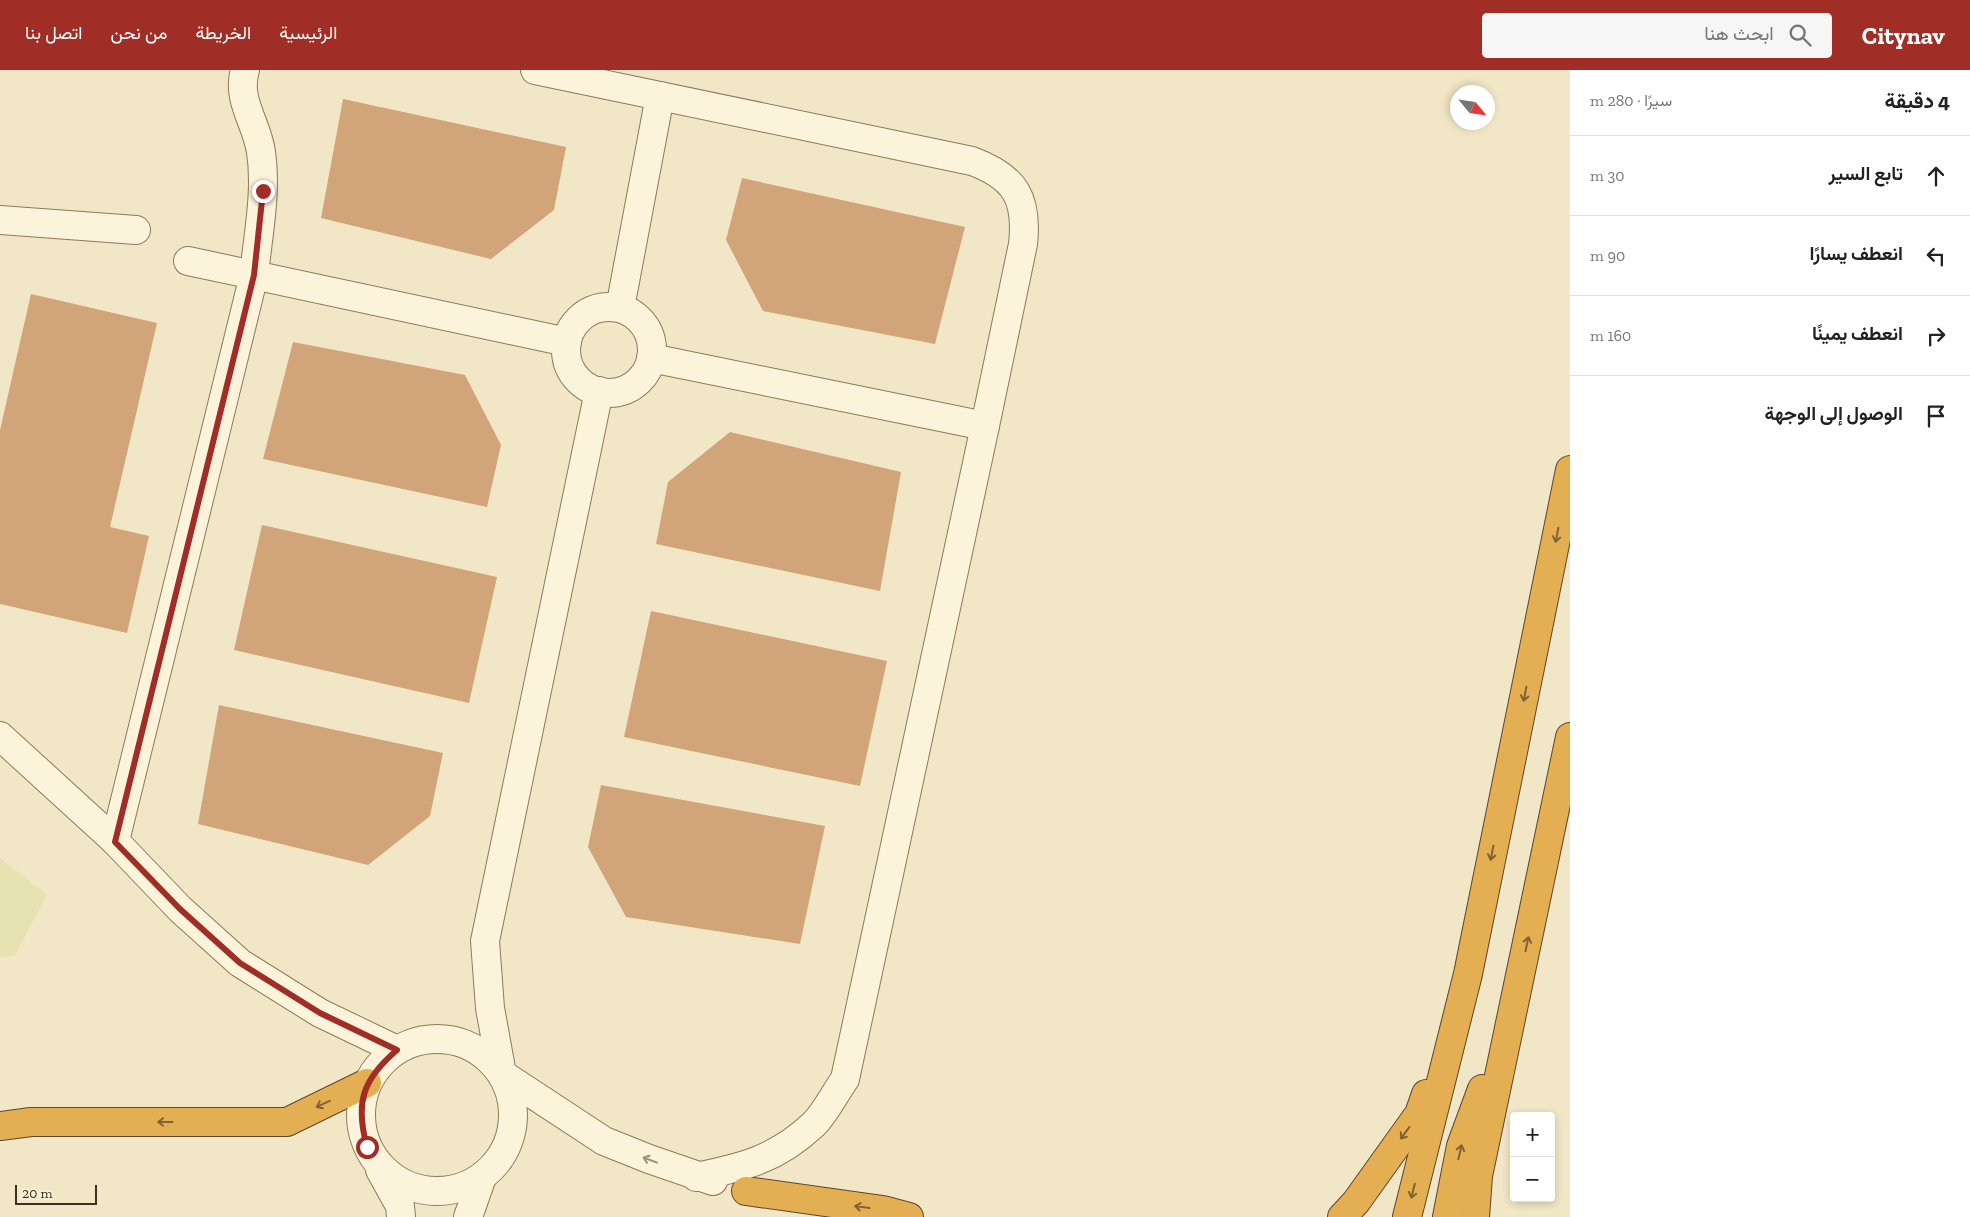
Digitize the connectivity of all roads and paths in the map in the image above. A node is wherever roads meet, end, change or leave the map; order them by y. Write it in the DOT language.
graph roads {
  1 [pos="245,70"];
  2 [pos="535,70"];
  3 [pos="660,96"];
  4 [pos="0,220"];
  5 [pos="136,230"];
  6 [pos="188,261"];
  7 [pos="254,275"];
  8 [pos="620,308"];
  9 [pos="567,342"];
  10 [pos="651,358"];
  11 [pos="599,391"];
  12 [pos="985,426"];
  13 [pos="1570,470"];
  14 [pos="0,736"];
  15 [pos="1570,737"];
  16 [pos="115,842"];
  17 [pos="1468,974"];
  18 [pos="1517,992"];
  19 [pos="397,1050"];
  20 [pos="502,1074"];
  21 [pos="367,1084"];
  22 [pos="0,1126"];
  23 [pos="367,1147"];
  24 [pos="482,1177"];
  25 [pos="696,1177"];
  26 [pos="746,1191"];
  27 [pos="401,1217"];
  28 [pos="468,1217"];
  29 [pos="819,1217"];
  30 [pos="909,1217"];
  31 [pos="1342,1217"];
  32 [pos="1407,1217"];
  33 [pos="1447,1217"];
  34 [pos="1475,1217"];
  1 -- 7 [label="street"];
  2 -- 3 [label="street"];
  3 -- 8 [label="street"];
  3 -- 12 [label="street"];
  4 -- 5 [label="street"];
  6 -- 7 [label="street"];
  7 -- 9 [label="street"];
  7 -- 16 [label="street"];
  8 -- 9 [label="street"];
  8 -- 10 [label="street"];
  9 -- 11 [label="street"];
  10 -- 11 [label="street"];
  10 -- 12 [label="street"];
  11 -- 20 [label="street"];
  12 -- 25 [label="street"];
  13 -- 17 [label="highway, one-way"];
  14 -- 16 [label="street"];
  18 -- 15 [label="highway, one-way"];
  16 -- 19 [label="street"];
  17 -- 31 [label="highway, one-way"];
  17 -- 32 [label="highway, one-way"];
  33 -- 18 [label="highway, one-way"];
  18 -- 34 [label="highway"];
  19 -- 20 [label="street"];
  19 -- 21 [label="street"];
  20 -- 24 [label="street"];
  25 -- 20 [label="street, one-way"];
  21 -- 22 [label="highway, one-way"];
  21 -- 23 [label="street"];
  23 -- 24 [label="street"];
  23 -- 27 [label="street"];
  24 -- 28 [label="street"];
  25 -- 26 [label="street"];
  26 -- 29 [label="highway"];
  30 -- 26 [label="highway, one-way"];
}
